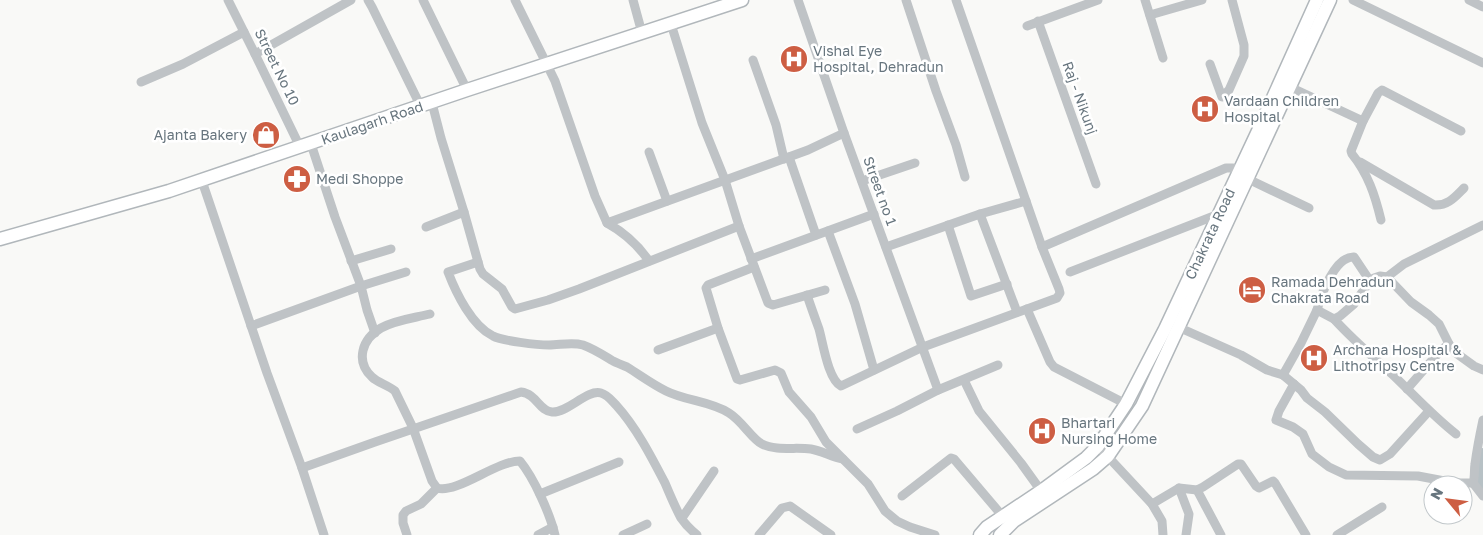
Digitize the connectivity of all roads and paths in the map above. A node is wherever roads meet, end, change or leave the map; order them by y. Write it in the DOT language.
graph roads {
  1 [pos="228,0"];
  2 [pos="351,0"];
  3 [pos="368,0"];
  4 [pos="423,0"];
  5 [pos="515,0"];
  6 [pos="633,0"];
  7 [pos="798,0"];
  8 [pos="906,0"];
  9 [pos="956,0"];
  10 [pos="1098,0"];
  11 [pos="1145,0"];
  12 [pos="1202,0"];
  13 [pos="1232,0"];
  14 [pos="1317,0"];
  15 [pos="1330,0"];
  16 [pos="1353,0"];
  17 [pos="1469,0"];
  18 [pos="737,1"];
  19 [pos="1483,7"];
  20 [pos="1150,15"];
  21 [pos="1038,22"];
  22 [pos="671,24"];
  23 [pos="1027,26"];
  24 [pos="244,32"];
  25 [pos="642,33"];
  26 [pos="255,54"];
  27 [pos="1163,58"];
  28 [pos="752,60"];
  29 [pos="1483,63"];
  30 [pos="1210,64"];
  31 [pos="547,65"];
  32 [pos="141,82"];
  33 [pos="1290,86"];
  34 [pos="467,90"];
  35 [pos="426,105"];
  36 [pos="1363,121"];
  37 [pos="1461,131"];
  38 [pos="844,133"];
  39 [pos="306,146"];
  40 [pos="650,152"];
  41 [pos="786,158"];
  42 [pos="1357,161"];
  43 [pos="915,163"];
  44 [pos="1244,175"];
  45 [pos="966,177"];
  46 [pos="725,180"];
  47 [pos="202,181"];
  48 [pos="862,181"];
  49 [pos="1096,184"];
  50 [pos="1464,188"];
  51 [pos="666,201"];
  52 [pos="1026,201"];
  53 [pos="1309,208"];
  54 [pos="464,212"];
  55 [pos="874,214"];
  56 [pos="980,214"];
  57 [pos="1220,214"];
  58 [pos="1381,220"];
  59 [pos="607,223"];
  60 [pos="948,225"];
  61 [pos="1483,225"];
  62 [pos="739,226"];
  63 [pos="426,228"];
  64 [pos="828,230"];
  65 [pos="816,235"];
  66 [pos="0,238"];
  67 [pos="886,247"];
  68 [pos="1042,247"];
  69 [pos="391,248"];
  70 [pos="351,260"];
  71 [pos="650,261"];
  72 [pos="478,262"];
  73 [pos="753,263"];
  74 [pos="406,272"];
  75 [pos="1070,272"];
  76 [pos="1387,277"];
  77 [pos="1370,282"];
  78 [pos="1006,284"];
  79 [pos="361,286"];
  80 [pos="825,290"];
  81 [pos="807,295"];
  82 [pos="1027,309"];
  83 [pos="1317,310"];
  84 [pos="1017,312"];
  85 [pos="430,314"];
  86 [pos="1334,319"];
  87 [pos="251,326"];
  88 [pos="1178,327"];
  89 [pos="718,328"];
  90 [pos="375,333"];
  91 [pos="1449,344"];
  92 [pos="923,347"];
  93 [pos="658,350"];
  94 [pos="998,365"];
  95 [pos="874,370"];
  96 [pos="1483,370"];
  97 [pos="1283,375"];
  98 [pos="964,380"];
  99 [pos="1294,384"];
  100 [pos="1406,389"];
  101 [pos="938,390"];
  102 [pos="1126,404"];
  103 [pos="1429,411"];
  104 [pos="1483,420"];
  105 [pos="413,428"];
  106 [pos="856,429"];
  107 [pos="1456,434"];
  108 [pos="1098,446"];
  109 [pos="1480,453"];
  110 [pos="1108,456"];
  111 [pos="843,460"];
  112 [pos="618,462"];
  113 [pos="302,468"];
  114 [pos="714,471"];
  115 [pos="1423,477"];
  116 [pos="1473,483"];
  117 [pos="437,488"];
  118 [pos="1179,488"];
  119 [pos="1197,490"];
  120 [pos="540,494"];
  121 [pos="1044,495"];
  122 [pos="902,496"];
  123 [pos="1483,496"];
  124 [pos="1152,504"];
  125 [pos="1382,507"];
  126 [pos="682,518"];
  127 [pos="1006,521"];
  128 [pos="647,524"];
  129 [pos="554,531"];
  130 [pos="324,535"];
  131 [pos="407,535"];
  132 [pos="538,535"];
  133 [pos="623,535"];
  134 [pos="697,535"];
  135 [pos="759,535"];
  136 [pos="831,535"];
  137 [pos="935,535"];
  138 [pos="980,535"];
  139 [pos="1000,535"];
  140 [pos="1163,535"];
  141 [pos="1186,535"];
  142 [pos="1221,535"];
  143 [pos="1306,535"];
  144 [pos="1337,535"];
  1 -- 24 [label="street, Street No 10"];
  2 -- 26 [label="street"];
  3 -- 35 [label="street"];
  4 -- 34 [label="street"];
  5 -- 31 [label="street"];
  6 -- 25 [label="street"];
  7 -- 38 [label="street, Street no 1"];
  8 -- 45 [label="street"];
  9 -- 52 [label="street"];
  10 -- 21 [label="street"];
  11 -- 20 [label="street"];
  12 -- 20 [label="street"];
  13 -- 30 [label="street"];
  14 -- 44 [label="main road, Chakrata Road"];
  15 -- 33 [label="main road, Chakrata Road"];
  16 -- 29 [label="street"];
  17 -- 19 [label="street"];
  18 -- 22 [label="main road, Kaulagarh Road"];
  20 -- 27 [label="street"];
  21 -- 23 [label="street"];
  21 -- 49 [label="street, Raj - Nikunj"];
  22 -- 25 [label="main road, Kaulagarh Road"];
  22 -- 46 [label="street"];
  24 -- 26 [label="street, Street No 10"];
  24 -- 32 [label="street"];
  25 -- 31 [label="main road, Kaulagarh Road"];
  26 -- 39 [label="street, Street No 10"];
  28 -- 41 [label="street"];
  31 -- 34 [label="main road, Kaulagarh Road"];
  31 -- 59 [label="street"];
  33 -- 36 [label="street"];
  33 -- 44 [label="main road, Chakrata Road"];
  34 -- 35 [label="main road, Kaulagarh Road"];
  35 -- 39 [label="main road, Kaulagarh Road"];
  35 -- 54 [label="street"];
  36 -- 37 [label="street"];
  36 -- 42 [label="street"];
  38 -- 41 [label="street"];
  38 -- 48 [label="street, Street no 1"];
  39 -- 47 [label="main road, Kaulagarh Road"];
  39 -- 70 [label="street, Street No 10"];
  40 -- 51 [label="street"];
  41 -- 46 [label="street"];
  41 -- 65 [label="street"];
  42 -- 50 [label="street"];
  42 -- 58 [label="street"];
  43 -- 48 [label="street"];
  44 -- 53 [label="street"];
  44 -- 57 [label="main road, Chakrata Road"];
  44 -- 68 [label="street"];
  44 -- 88 [label="main road, Chakrata Road"];
  46 -- 51 [label="street"];
  46 -- 62 [label="street"];
  47 -- 66 [label="main road, Kaulagarh Road"];
  47 -- 87 [label="street"];
  48 -- 55 [label="street, Street no 1"];
  51 -- 59 [label="street"];
  52 -- 56 [label="street"];
  52 -- 68 [label="street"];
  54 -- 63 [label="street"];
  54 -- 72 [label="street"];
  55 -- 64 [label="street"];
  55 -- 67 [label="street, Street no 1"];
  56 -- 60 [label="street"];
  56 -- 78 [label="street"];
  57 -- 75 [label="street"];
  57 -- 102 [label="main road, Chakrata Road"];
  59 -- 71 [label="street"];
  60 -- 67 [label="street"];
  60 -- 78 [label="street"];
  61 -- 76 [label="street"];
  62 -- 71 [label="street"];
  62 -- 73 [label="street"];
  64 -- 65 [label="street"];
  64 -- 95 [label="street"];
  65 -- 73 [label="street"];
  67 -- 92 [label="street, Street no 1"];
  68 -- 82 [label="street"];
  69 -- 70 [label="street"];
  70 -- 79 [label="street, Street No 10"];
  71 -- 72 [label="street"];
  72 -- 111 [label="street"];
  73 -- 81 [label="street"];
  73 -- 89 [label="street"];
  74 -- 79 [label="street"];
  76 -- 77 [label="street"];
  76 -- 91 [label="street"];
  77 -- 83 [label="street"];
  77 -- 86 [label="street"];
  78 -- 84 [label="street"];
  79 -- 87 [label="street"];
  79 -- 90 [label="street, Street No 10"];
  80 -- 81 [label="street"];
  81 -- 95 [label="street"];
  82 -- 84 [label="street"];
  82 -- 102 [label="street"];
  83 -- 86 [label="street"];
  83 -- 97 [label="street"];
  84 -- 92 [label="street"];
  85 -- 90 [label="street"];
  86 -- 100 [label="street"];
  87 -- 113 [label="street"];
  88 -- 97 [label="street"];
  88 -- 110 [label="main road, Chakrata Road"];
  89 -- 93 [label="street"];
  89 -- 111 [label="street"];
  90 -- 105 [label="street"];
  91 -- 96 [label="street"];
  91 -- 100 [label="street"];
  92 -- 95 [label="street"];
  92 -- 101 [label="street, Street no 1"];
  94 -- 98 [label="street"];
  97 -- 99 [label="street"];
  98 -- 101 [label="street"];
  98 -- 121 [label="street"];
  99 -- 103 [label="street"];
  99 -- 115 [label="street"];
  100 -- 103 [label="street"];
  101 -- 106 [label="street"];
  102 -- 108 [label="main road, Chakrata Road"];
  103 -- 107 [label="street"];
  104 -- 109 [label="street"];
  105 -- 113 [label="street"];
  105 -- 117 [label="street"];
  105 -- 126 [label="street"];
  108 -- 110 [label="street"];
  108 -- 121 [label="main road, Chakrata Road"];
  109 -- 116 [label="street"];
  110 -- 121 [label="main road, Chakrata Road"];
  110 -- 124 [label="street"];
  111 -- 137 [label="street"];
  112 -- 120 [label="street"];
  113 -- 130 [label="street"];
  114 -- 126 [label="street"];
  116 -- 123 [label="street"];
  117 -- 120 [label="street"];
  117 -- 131 [label="street"];
  118 -- 119 [label="street"];
  118 -- 124 [label="street"];
  118 -- 141 [label="street"];
  119 -- 142 [label="street"];
  119 -- 143 [label="street"];
  120 -- 129 [label="street"];
  121 -- 127 [label="main road"];
  122 -- 127 [label="street"];
  124 -- 140 [label="street"];
  125 -- 144 [label="street"];
  126 -- 134 [label="street"];
  127 -- 138 [label="main road"];
  127 -- 139 [label="main road"];
  128 -- 133 [label="street"];
  129 -- 132 [label="street"];
  135 -- 136 [label="street"];
}
